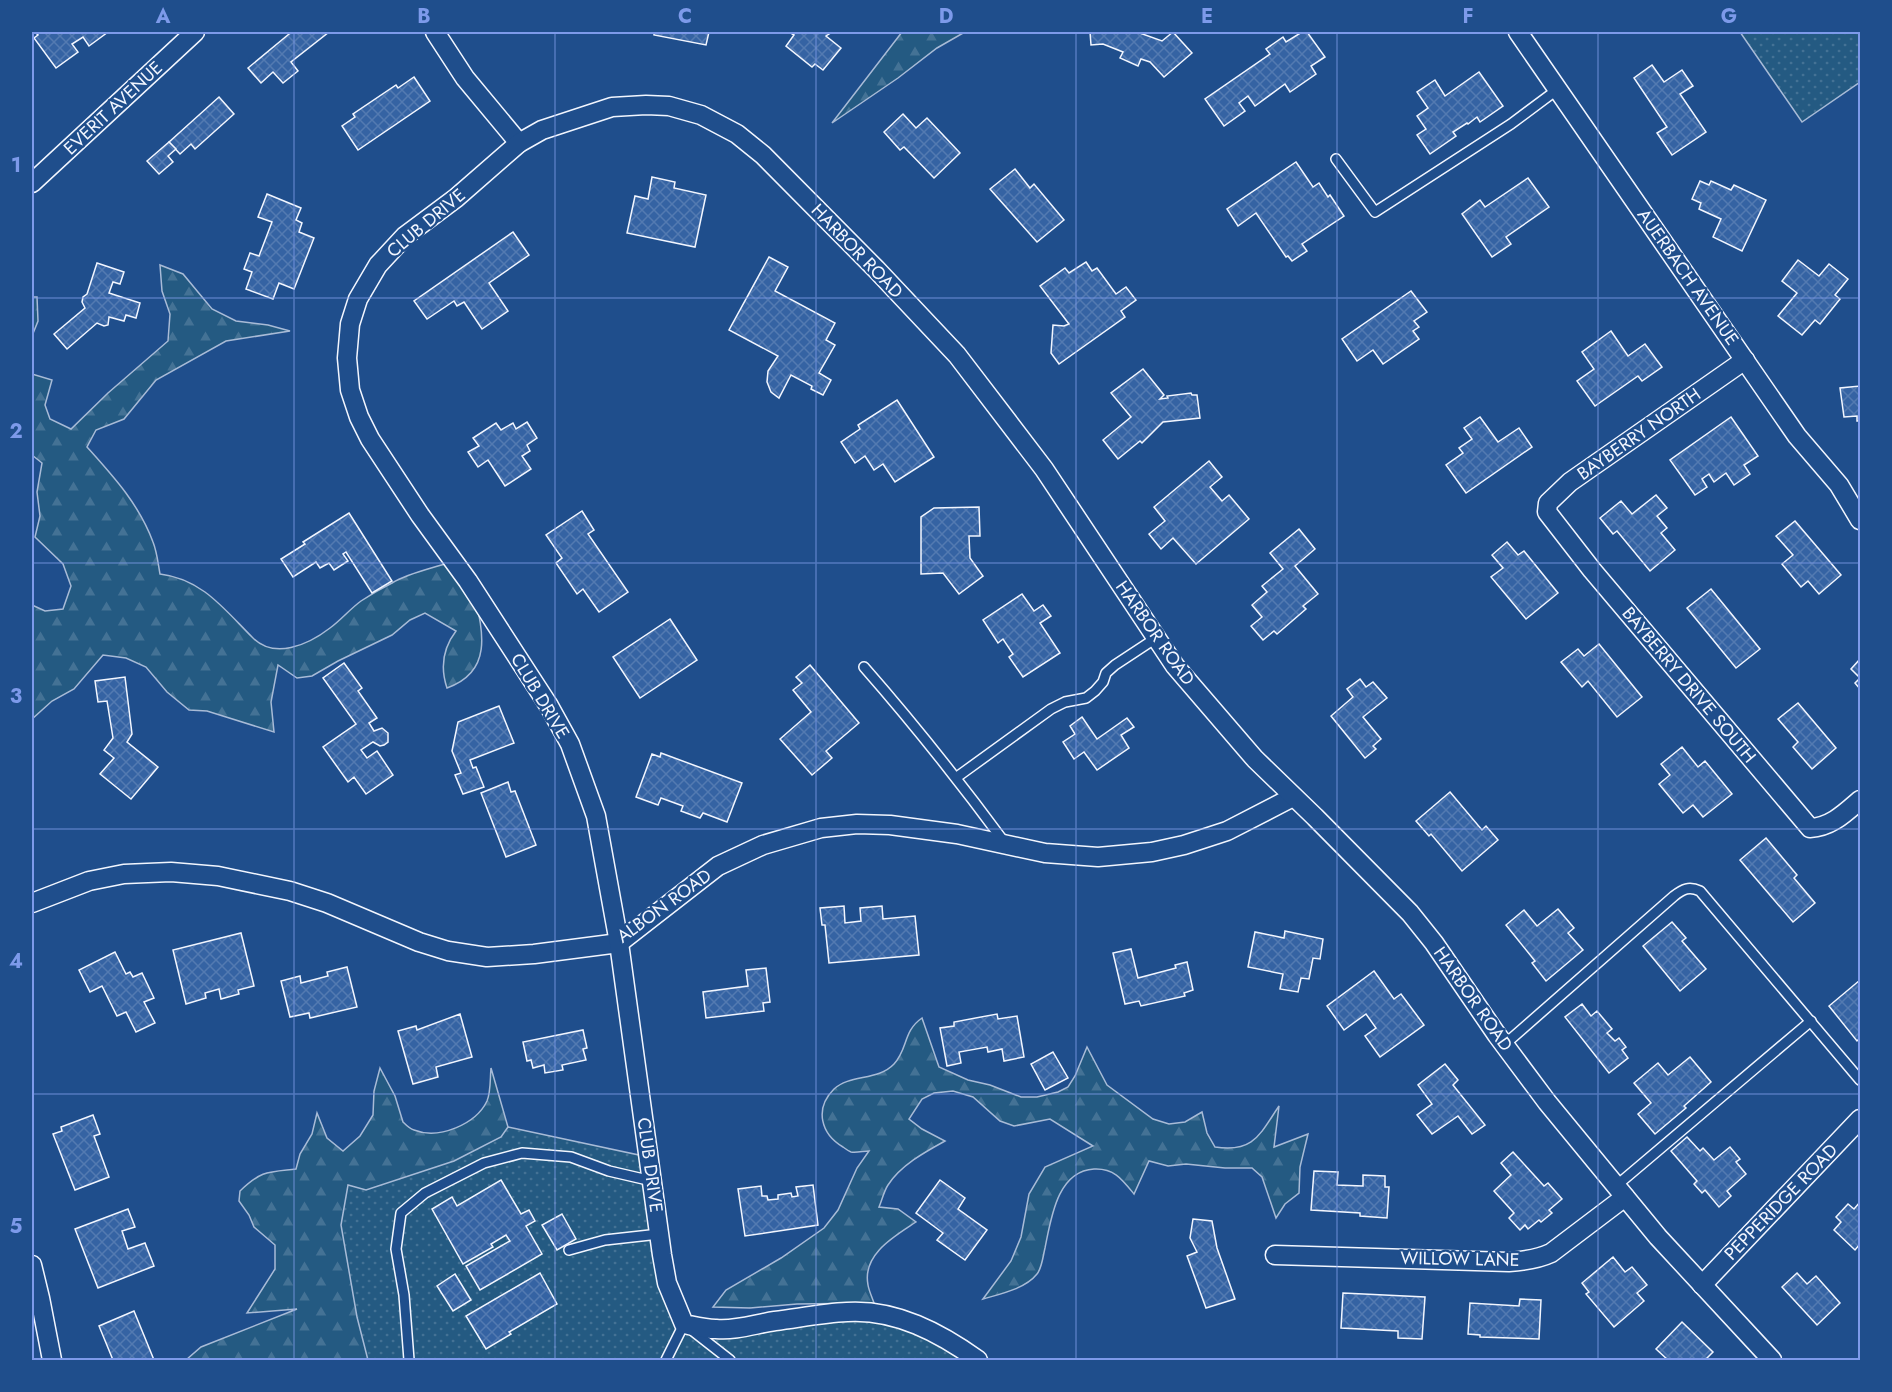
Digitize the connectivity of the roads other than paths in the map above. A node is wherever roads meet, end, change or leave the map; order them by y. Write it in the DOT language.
graph roads {
  1 [pos="195,32"];
  2 [pos="435,32"];
  3 [pos="1518,32"];
  4 [pos="1558,89"];
  5 [pos="519,143"];
  6 [pos="1336,159"];
  7 [pos="32,183"];
  8 [pos="1745,360"];
  9 [pos="1858,512"];
  10 [pos="1552,517"];
  11 [pos="1156,638"];
  12 [pos="864,667"];
  13 [pos="957,777"];
  14 [pos="1293,796"];
  15 [pos="1860,800"];
  16 [pos="1006,845"];
  17 [pos="32,903"];
  18 [pos="620,943"];
  19 [pos="1811,1021"];
  20 [pos="1504,1045"];
  21 [pos="1860,1080"];
  22 [pos="1860,1119"];
  23 [pos="652,1181"];
  24 [pos="1621,1191"];
  25 [pos="659,1234"];
  26 [pos="569,1250"];
  27 [pos="1275,1255"];
  28 [pos="32,1265"];
  29 [pos="1702,1285"];
  30 [pos="684,1324"];
  31 [pos="52,1360"];
  32 [pos="409,1360"];
  33 [pos="666,1360"];
  34 [pos="730,1360"];
  35 [pos="978,1360"];
  36 [pos="1772,1360"];
  1 -- 7 [label="street, EVERIT AVENUE"];
  2 -- 5 [label="street"];
  3 -- 4 [label="street, AUERBACH AVENUE"];
  4 -- 6 [label="lane"];
  4 -- 8 [label="street, AUERBACH AVENUE"];
  5 -- 11 [label="street, HARBOR ROAD"];
  5 -- 18 [label="street, CLUB DRIVE"];
  8 -- 9 [label="street, AUERBACH AVENUE"];
  8 -- 10 [label="street, BAYBERRY NORTH"];
  10 -- 15 [label="street, BAYBERRY DRIVE SOUTH"];
  11 -- 13 [label="lane"];
  11 -- 14 [label="street, HARBOR ROAD"];
  12 -- 13 [label="lane"];
  13 -- 16 [label="lane"];
  14 -- 16 [label="street, ALBON ROAD"];
  14 -- 20 [label="street, HARBOR ROAD"];
  16 -- 18 [label="street, ALBON ROAD"];
  17 -- 18 [label="street, ALBON ROAD"];
  18 -- 23 [label="street, CLUB DRIVE"];
  19 -- 20 [label="lane"];
  19 -- 21 [label="lane"];
  19 -- 24 [label="lane"];
  20 -- 24 [label="street, HARBOR ROAD"];
  22 -- 29 [label="street, PEPPERIDGE ROAD"];
  23 -- 25 [label="street, CLUB DRIVE"];
  23 -- 32 [label="lane"];
  24 -- 27 [label="street, WILLOW LANE"];
  24 -- 29 [label="street, HARBOR ROAD"];
  25 -- 26 [label="lane"];
  25 -- 30 [label="street, CLUB DRIVE"];
  28 -- 31 [label="street"];
  29 -- 36 [label="street, HARBOR ROAD"];
  30 -- 33 [label="lane"];
  30 -- 34 [label="lane"];
  30 -- 35 [label="street"];
}
